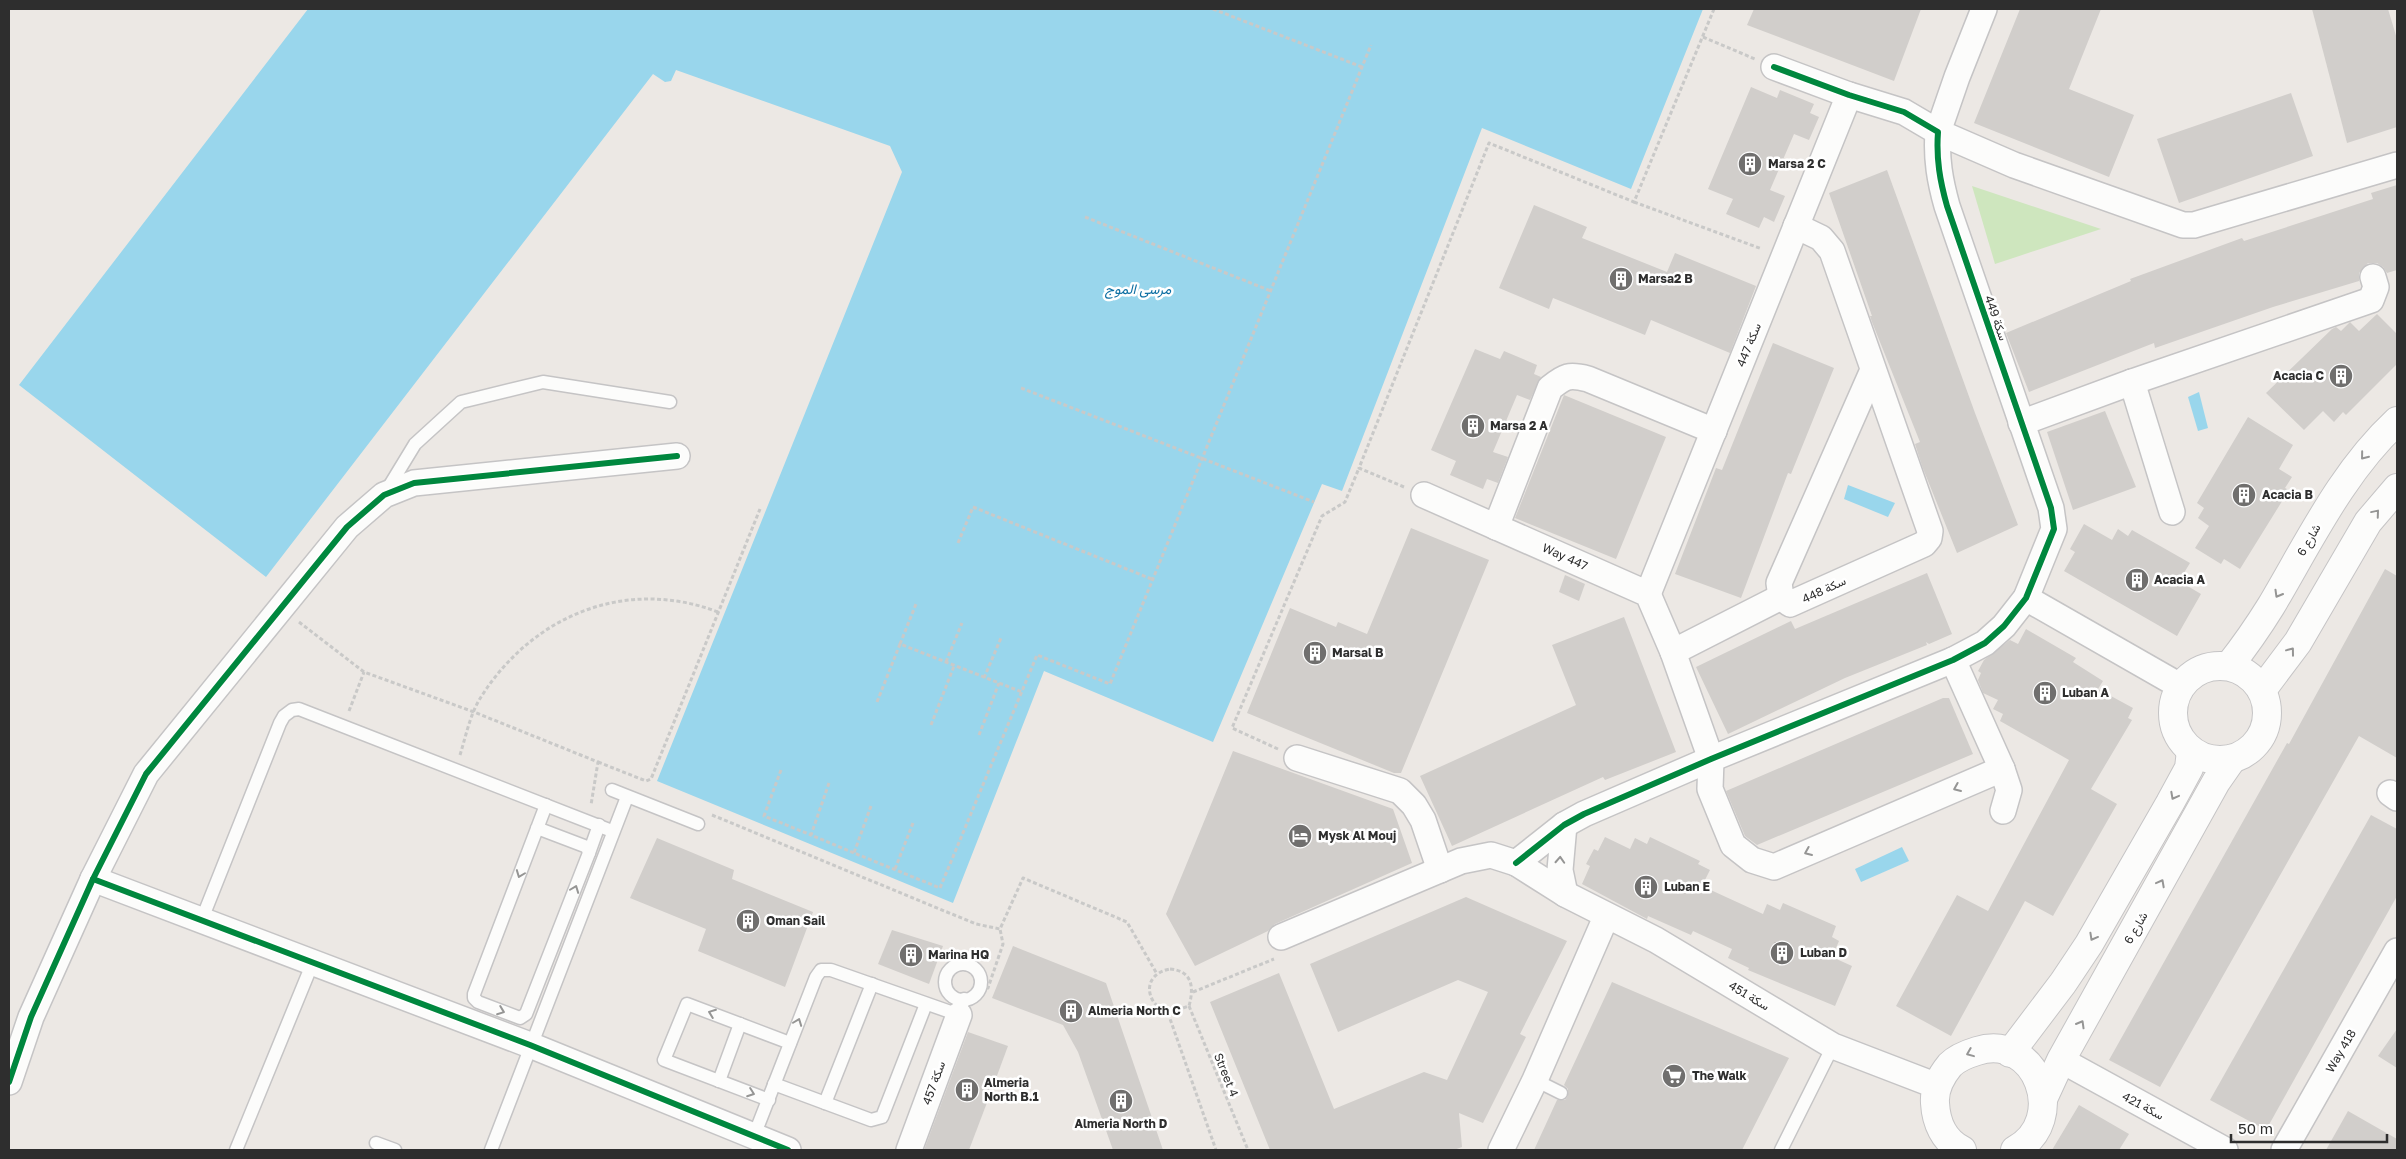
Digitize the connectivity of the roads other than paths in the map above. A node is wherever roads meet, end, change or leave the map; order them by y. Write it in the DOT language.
graph roads {
  1 [pos="1984,9"];
  2 [pos="1774,67"];
  3 [pos="1849,95"];
  4 [pos="1938,132"];
  5 [pos="2397,164"];
  6 [pos="1796,226"];
  7 [pos="2372,277"];
  8 [pos="1873,370"];
  9 [pos="2132,382"];
  10 [pos="670,402"];
  11 [pos="2397,421"];
  12 [pos="2021,424"];
  13 [pos="1714,431"];
  14 [pos="677,456"];
  15 [pos="2397,488"];
  16 [pos="384,495"];
  17 [pos="1424,495"];
  18 [pos="2172,512"];
  19 [pos="1496,527"];
  20 [pos="1648,594"];
  21 [pos="1781,596"];
  22 [pos="2026,598"];
  23 [pos="1673,652"];
  24 [pos="1953,660"];
  25 [pos="2230,666"];
  26 [pos="2180,686"];
  27 [pos="2262,690"];
  28 [pos="2191,751"];
  29 [pos="1297,758"];
  30 [pos="2232,758"];
  31 [pos="1711,759"];
  32 [pos="2002,769"];
  33 [pos="612,790"];
  34 [pos="627,796"];
  35 [pos="546,805"];
  36 [pos="2003,811"];
  37 [pos="593,823"];
  38 [pos="698,824"];
  39 [pos="1564,825"];
  40 [pos="537,828"];
  41 [pos="612,831"];
  42 [pos="589,853"];
  43 [pos="1516,862"];
  44 [pos="1440,870"];
  45 [pos="93,879"];
  46 [pos="1565,894"];
  47 [pos="1606,917"];
  48 [pos="202,919"];
  49 [pos="1282,937"];
  50 [pos="2397,951"];
  51 [pos="313,962"];
  52 [pos="872,984"];
  53 [pos="926,1004"];
  54 [pos="961,1007"];
  55 [pos="740,1024"];
  56 [pos="790,1043"];
  57 [pos="530,1045"];
  58 [pos="1833,1046"];
  59 [pos="2010,1052"];
  60 [pos="2061,1060"];
  61 [pos="1535,1080"];
  62 [pos="719,1081"];
  63 [pos="9,1082"];
  64 [pos="774,1084"];
  65 [pos="1937,1086"];
  66 [pos="1561,1093"];
  67 [pos="2043,1099"];
  68 [pos="769,1100"];
  69 [pos="825,1103"];
  70 [pos="754,1136"];
  71 [pos="376,1143"];
  72 [pos="1952,1146"];
  73 [pos="236,1150"];
  74 [pos="395,1150"];
  75 [pos="491,1150"];
  76 [pos="788,1150"];
  77 [pos="909,1150"];
  78 [pos="1501,1150"];
  79 [pos="1781,1150"];
  80 [pos="2015,1150"];
  81 [pos="2225,1150"];
  82 [pos="2284,1150"];
  1 -- 4 [label="street, سكة 449"];
  2 -- 3 [label="street"];
  3 -- 4 [label="street"];
  3 -- 6 [label="street, سكة 447"];
  4 -- 5 [label="street"];
  4 -- 12 [label="street, سكة 449"];
  6 -- 8 [label="street, سكة 448"];
  6 -- 13 [label="street, سكة 447"];
  7 -- 9 [label="street"];
  8 -- 21 [label="street"];
  8 -- 21 [label="street, سكة 448"];
  9 -- 12 [label="street"];
  9 -- 18 [label="street"];
  10 -- 16 [label="lane"];
  11 -- 25 [label="street, شارع 6, one-way"];
  12 -- 22 [label="street, سكة 449"];
  13 -- 19 [label="street"];
  13 -- 20 [label="street, سكة 447"];
  14 -- 16 [label="street"];
  27 -- 15 [label="street, one-way"];
  16 -- 45 [label="street"];
  17 -- 19 [label="street, Way 447"];
  19 -- 20 [label="street, Way 447"];
  20 -- 23 [label="street"];
  21 -- 23 [label="street"];
  22 -- 24 [label="street, سكة 449"];
  22 -- 26 [label="street"];
  23 -- 31 [label="street"];
  24 -- 31 [label="street, سكة 449"];
  24 -- 32 [label="street"];
  25 -- 26 [label="street"];
  25 -- 27 [label="street"];
  26 -- 28 [label="street"];
  27 -- 30 [label="street"];
  28 -- 30 [label="street"];
  28 -- 59 [label="street, one-way"];
  29 -- 44 [label="street"];
  60 -- 30 [label="street, شارع 6, one-way"];
  32 -- 31 [label="street, one-way"];
  31 -- 39 [label="street, سكة 449"];
  32 -- 36 [label="street"];
  33 -- 34 [label="lane"];
  34 -- 38 [label="lane"];
  34 -- 41 [label="lane"];
  35 -- 37 [label="lane"];
  35 -- 40 [label="lane"];
  35 -- 48 [label="lane"];
  37 -- 41 [label="lane"];
  37 -- 42 [label="lane"];
  39 -- 43 [label="street, سكة 449"];
  46 -- 39 [label="street, one-way"];
  40 -- 42 [label="lane"];
  40 -- 42 [label="lane, one-way"];
  41 -- 57 [label="lane"];
  43 -- 44 [label="street, سكة 451"];
  43 -- 46 [label="street, سكة 451"];
  44 -- 49 [label="street, سكة 451"];
  45 -- 48 [label="street"];
  45 -- 63 [label="street"];
  46 -- 47 [label="street, سكة 451"];
  47 -- 58 [label="street, سكة 451"];
  47 -- 61 [label="street"];
  48 -- 51 [label="street"];
  50 -- 82 [label="street, Way 418"];
  51 -- 57 [label="street"];
  51 -- 73 [label="lane"];
  52 -- 53 [label="lane"];
  56 -- 52 [label="lane, one-way"];
  52 -- 69 [label="lane"];
  53 -- 54 [label="lane"];
  53 -- 69 [label="lane"];
  54 -- 54 [label="lane"];
  54 -- 77 [label="street, سكة 457"];
  55 -- 56 [label="lane"];
  55 -- 62 [label="lane"];
  55 -- 62 [label="lane, one-way"];
  56 -- 64 [label="lane"];
  57 -- 70 [label="street"];
  57 -- 75 [label="lane"];
  58 -- 65 [label="street, سكة 451"];
  58 -- 79 [label="lane"];
  59 -- 65 [label="street, one-way"];
  59 -- 67 [label="street"];
  60 -- 67 [label="street, شارع 6"];
  60 -- 81 [label="street, سكة 421"];
  61 -- 66 [label="lane"];
  61 -- 78 [label="street"];
  62 -- 68 [label="lane, one-way"];
  64 -- 68 [label="lane"];
  64 -- 69 [label="lane"];
  65 -- 72 [label="street"];
  67 -- 80 [label="street"];
  68 -- 70 [label="lane"];
  70 -- 76 [label="street"];
  71 -- 74 [label="lane"];
}
